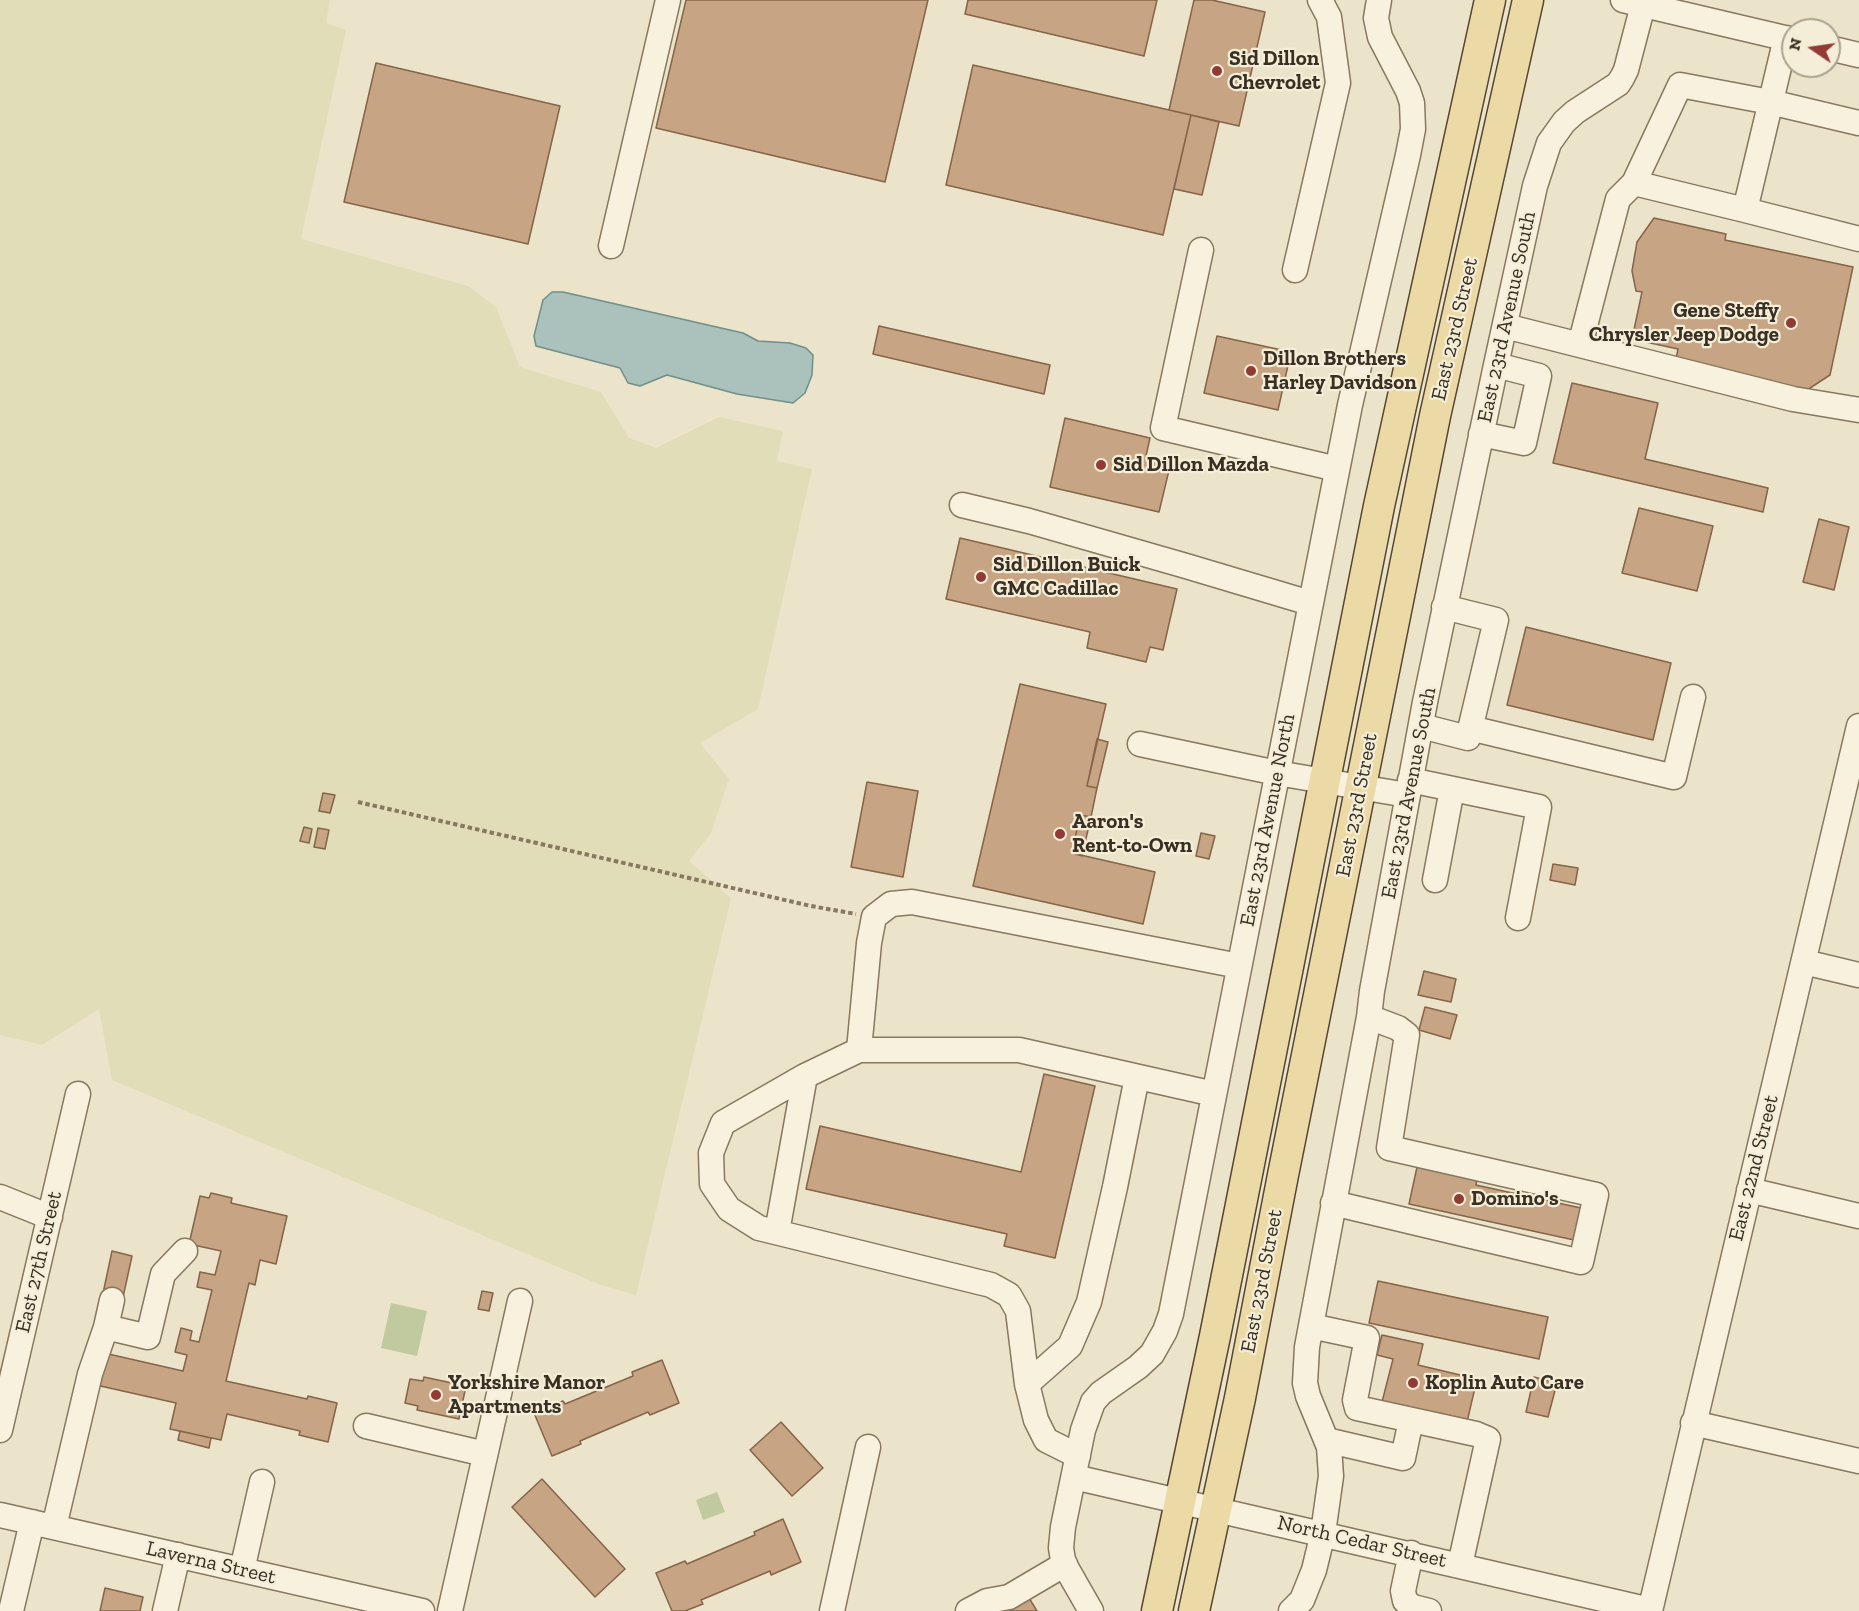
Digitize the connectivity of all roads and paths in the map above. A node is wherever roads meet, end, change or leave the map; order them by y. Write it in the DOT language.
graph roads {
  1 [pos="668,0"];
  2 [pos="1320,0"];
  3 [pos="1379,0"];
  4 [pos="1491,0"];
  5 [pos="1528,0"];
  6 [pos="1633,2"];
  7 [pos="1781,37"];
  8 [pos="1841,51"];
  9 [pos="1859,55"];
  10 [pos="1781,66"];
  11 [pos="1770,102"];
  12 [pos="1859,123"];
  13 [pos="1634,183"];
  14 [pos="1745,210"];
  15 [pos="1859,239"];
  16 [pos="611,246"];
  17 [pos="1201,250"];
  18 [pos="1295,270"];
  19 [pos="1504,326"];
  20 [pos="1580,345"];
  21 [pos="1496,365"];
  22 [pos="1859,410"];
  23 [pos="1481,434"];
  24 [pos="1337,469"];
  25 [pos="962,505"];
  26 [pos="1310,603"];
  27 [pos="1444,607"];
  28 [pos="1693,696"];
  29 [pos="1420,726"];
  30 [pos="1859,726"];
  31 [pos="1470,728"];
  32 [pos="1140,744"];
  33 [pos="1856,751"];
  34 [pos="1277,772"];
  35 [pos="1325,781"];
  36 [pos="1360,787"];
  37 [pos="1409,788"];
  38 [pos="1452,789"];
  39 [pos="358,802"];
  40 [pos="1435,880"];
  41 [pos="874,917"];
  42 [pos="1518,918"];
  43 [pos="1804,962"];
  44 [pos="1239,966"];
  45 [pos="1859,975"];
  46 [pos="1370,1017"];
  47 [pos="859,1050"];
  48 [pos="805,1076"];
  49 [pos="1137,1077"];
  50 [pos="78,1094"];
  51 [pos="1214,1094"];
  52 [pos="1749,1190"];
  53 [pos="0,1197"];
  54 [pos="1333,1203"];
  55 [pos="1859,1216"];
  56 [pos="50,1217"];
  57 [pos="777,1232"];
  58 [pos="185,1251"];
  59 [pos="112,1300"];
  60 [pos="520,1301"];
  61 [pos="1311,1326"];
  62 [pos="106,1327"];
  63 [pos="1027,1384"];
  64 [pos="1411,1420"];
  65 [pos="1693,1423"];
  66 [pos="366,1426"];
  67 [pos="0,1430"];
  68 [pos="1326,1440"];
  69 [pos="868,1448"];
  70 [pos="485,1454"];
  71 [pos="1859,1461"];
  72 [pos="1076,1466"];
  73 [pos="262,1482"];
  74 [pos="1181,1501"];
  75 [pos="1217,1509"];
  76 [pos="0,1515"];
  77 [pos="43,1525"];
  78 [pos="1323,1533"];
  79 [pos="1411,1553"];
  80 [pos="178,1556"];
  81 [pos="1065,1564"];
  82 [pos="1460,1565"];
  83 [pos="242,1570"];
  84 [pos="1650,1610"];
  85 [pos="12,1611"];
  86 [pos="165,1611"];
  87 [pos="422,1611"];
  88 [pos="450,1611"];
  89 [pos="832,1611"];
  90 [pos="968,1611"];
  91 [pos="1091,1611"];
  92 [pos="1157,1611"];
  93 [pos="1194,1611"];
  94 [pos="1291,1611"];
  95 [pos="1429,1611"];
  1 -- 16 [label="street"];
  2 -- 18 [label="street"];
  3 -- 24 [label="street, East 23rd Avenue North"];
  4 -- 35 [label="main road, East 23rd Street"];
  5 -- 36 [label="main road, East 23rd Street"];
  6 -- 7 [label="street"];
  6 -- 19 [label="street, East 23rd Avenue South"];
  8 -- 9 [label="street"];
  10 -- 11 [label="street"];
  11 -- 12 [label="street"];
  11 -- 13 [label="street"];
  11 -- 14 [label="street"];
  13 -- 14 [label="street"];
  13 -- 20 [label="street"];
  14 -- 15 [label="street"];
  17 -- 24 [label="street"];
  19 -- 20 [label="street"];
  19 -- 21 [label="street, East 23rd Avenue South"];
  20 -- 22 [label="street"];
  21 -- 23 [label="street, East 23rd Avenue South"];
  21 -- 23 [label="street"];
  23 -- 27 [label="street, East 23rd Avenue South"];
  24 -- 26 [label="street, East 23rd Avenue North"];
  25 -- 26 [label="street"];
  26 -- 34 [label="street, East 23rd Avenue North"];
  27 -- 29 [label="street, East 23rd Avenue South"];
  27 -- 31 [label="street"];
  28 -- 31 [label="street"];
  29 -- 31 [label="street"];
  29 -- 37 [label="street, East 23rd Avenue South"];
  30 -- 33 [label="street, East 22nd Street"];
  32 -- 34 [label="street"];
  33 -- 43 [label="street, East 22nd Street"];
  34 -- 35 [label="street"];
  34 -- 44 [label="street, East 23rd Avenue North"];
  35 -- 36 [label="street"];
  35 -- 74 [label="main road, East 23rd Street"];
  36 -- 37 [label="street"];
  36 -- 75 [label="main road, East 23rd Street"];
  37 -- 38 [label="street"];
  37 -- 46 [label="street, East 23rd Avenue South"];
  38 -- 40 [label="street"];
  38 -- 42 [label="street"];
  39 -- 41 [label="path"];
  41 -- 44 [label="street"];
  41 -- 47 [label="street"];
  43 -- 45 [label="street"];
  43 -- 52 [label="street, East 22nd Street"];
  44 -- 51 [label="street, East 23rd Avenue North"];
  46 -- 54 [label="street, East 23rd Avenue South"];
  46 -- 54 [label="street"];
  47 -- 48 [label="street, North Cedar Street"];
  47 -- 49 [label="street"];
  48 -- 57 [label="street"];
  48 -- 57 [label="street, North Cedar Street"];
  49 -- 51 [label="street"];
  49 -- 63 [label="street"];
  50 -- 56 [label="street, East 27th Street"];
  51 -- 72 [label="street, East 23rd Avenue North"];
  52 -- 55 [label="street"];
  52 -- 65 [label="street, East 22nd Street"];
  53 -- 56 [label="street"];
  54 -- 61 [label="street, East 23rd Avenue South"];
  56 -- 67 [label="street, East 27th Street"];
  57 -- 63 [label="street, North Cedar Street"];
  58 -- 62 [label="street"];
  59 -- 62 [label="street"];
  60 -- 70 [label="street"];
  61 -- 64 [label="street"];
  61 -- 68 [label="street, East 23rd Avenue South"];
  62 -- 77 [label="street"];
  63 -- 72 [label="street, North Cedar Street"];
  64 -- 68 [label="street"];
  64 -- 82 [label="street"];
  65 -- 71 [label="street"];
  65 -- 84 [label="street, East 22nd Street"];
  66 -- 70 [label="street"];
  68 -- 78 [label="street, East 23rd Avenue South"];
  69 -- 89 [label="street"];
  70 -- 88 [label="street"];
  72 -- 74 [label="street, North Cedar Street"];
  72 -- 81 [label="street, East 23rd Avenue North"];
  73 -- 83 [label="street"];
  74 -- 75 [label="street, North Cedar Street"];
  74 -- 92 [label="main road, East 23rd Street"];
  75 -- 78 [label="street, North Cedar Street"];
  75 -- 93 [label="main road, East 23rd Street"];
  76 -- 77 [label="street, Laverna Street"];
  77 -- 80 [label="street, Laverna Street"];
  77 -- 85 [label="street"];
  78 -- 79 [label="street, North Cedar Street"];
  78 -- 94 [label="street, East 23rd Avenue South"];
  79 -- 82 [label="street, North Cedar Street"];
  79 -- 95 [label="street"];
  80 -- 83 [label="street, Laverna Street"];
  80 -- 86 [label="street"];
  81 -- 90 [label="street"];
  81 -- 91 [label="street, East 23rd Avenue North"];
  82 -- 84 [label="street, North Cedar Street"];
  83 -- 87 [label="street, Laverna Street"];
}
